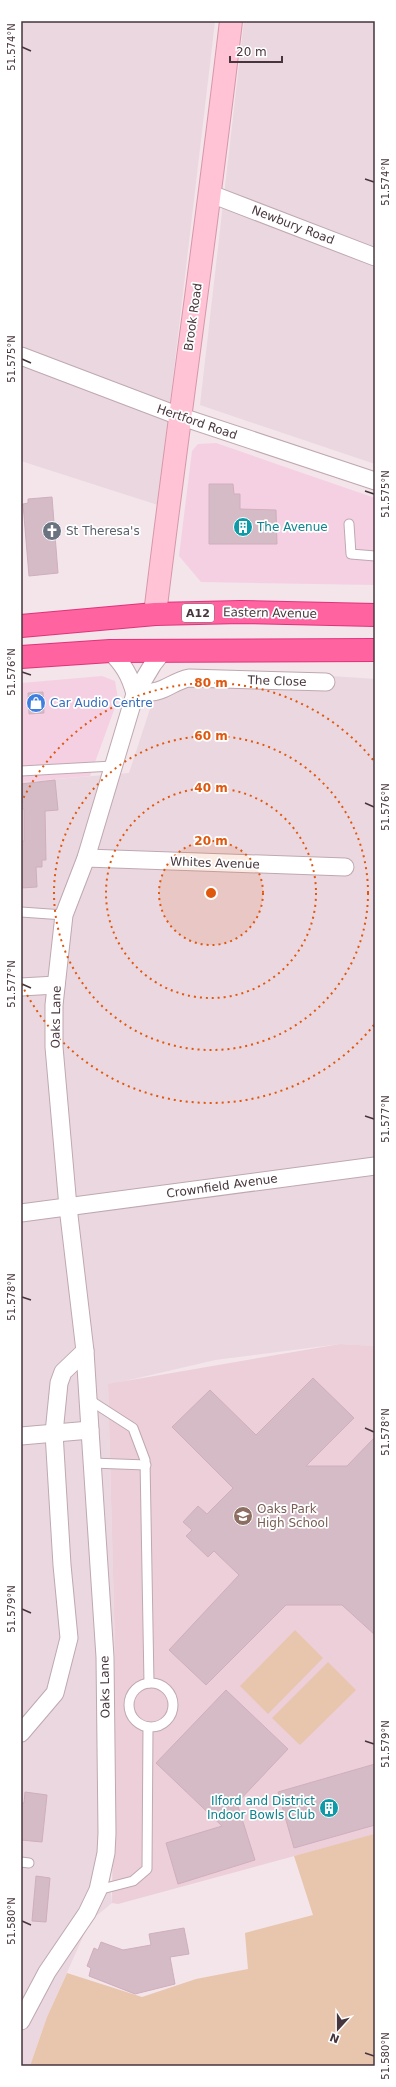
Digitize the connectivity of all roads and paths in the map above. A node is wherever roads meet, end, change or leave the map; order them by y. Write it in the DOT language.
graph roads {
  1 [pos="231,21"];
  2 [pos="211,194"];
  3 [pos="375,257"];
  4 [pos="21,356"];
  5 [pos="179,416"];
  6 [pos="375,481"];
  7 [pos="349,524"];
  8 [pos="375,556"];
  9 [pos="155,614"];
  10 [pos="375,615"];
  11 [pos="21,626"];
  12 [pos="164,650"];
  13 [pos="375,650"];
  14 [pos="110,651"];
  15 [pos="21,657"];
  16 [pos="326,682"];
  17 [pos="135,694"];
  18 [pos="113,766"];
  19 [pos="21,771"];
  20 [pos="86,858"];
  21 [pos="345,868"];
  22 [pos="21,912"];
  23 [pos="64,915"];
  24 [pos="56,985"];
  25 [pos="21,987"];
  26 [pos="375,1166"];
  27 [pos="68,1207"];
  28 [pos="21,1213"];
  29 [pos="85,1351"];
  30 [pos="88,1399"];
  31 [pos="90,1430"];
  32 [pos="54,1433"];
  33 [pos="21,1436"];
  34 [pos="92,1463"];
  35 [pos="146,1465"];
  36 [pos="149,1683"];
  37 [pos="148,1727"];
  38 [pos="21,1733"];
  39 [pos="98,1890"];
  40 [pos="25,1999"];
  41 [pos="21,2021"];
  1 -- 2 [label="street, Brook Road"];
  2 -- 3 [label="street, Newbury Road"];
  2 -- 5 [label="street, Brook Road"];
  4 -- 5 [label="street, Hertford Road"];
  5 -- 6 [label="street, Hertford Road"];
  5 -- 9 [label="street, Brook Road"];
  7 -- 8 [label="lane"];
  9 -- 10 [label="highway, Eastern Avenue / A12"];
  9 -- 11 [label="highway, Eastern Avenue / A12"];
  12 -- 13 [label="highway"];
  12 -- 14 [label="highway"];
  12 -- 17 [label="street, Oaks Lane"];
  14 -- 15 [label="highway"];
  14 -- 17 [label="street"];
  16 -- 17 [label="street, The Close"];
  17 -- 18 [label="street, Oaks Lane"];
  18 -- 19 [label="lane"];
  18 -- 20 [label="street, Oaks Lane"];
  20 -- 21 [label="street, Whites Avenue"];
  20 -- 23 [label="street, Oaks Lane"];
  22 -- 23 [label="lane"];
  23 -- 24 [label="street, Oaks Lane"];
  24 -- 25 [label="street"];
  24 -- 27 [label="street, Oaks Lane"];
  26 -- 27 [label="street, Crownfield Avenue"];
  27 -- 28 [label="street, Crownfield Avenue"];
  27 -- 29 [label="street, Oaks Lane"];
  29 -- 30 [label="street, Oaks Lane"];
  29 -- 32 [label="street"];
  30 -- 31 [label="street, Oaks Lane"];
  30 -- 35 [label="lane"];
  31 -- 32 [label="street"];
  31 -- 34 [label="street, Oaks Lane"];
  32 -- 33 [label="street"];
  32 -- 38 [label="street"];
  34 -- 35 [label="lane"];
  34 -- 39 [label="street, Oaks Lane"];
  35 -- 36 [label="lane"];
  36 -- 37 [label="lane"];
  36 -- 37 [label="lane"];
  37 -- 39 [label="lane"];
  39 -- 40 [label="street, Oaks Lane"];
  40 -- 41 [label="street, Oaks Lane"];
}
